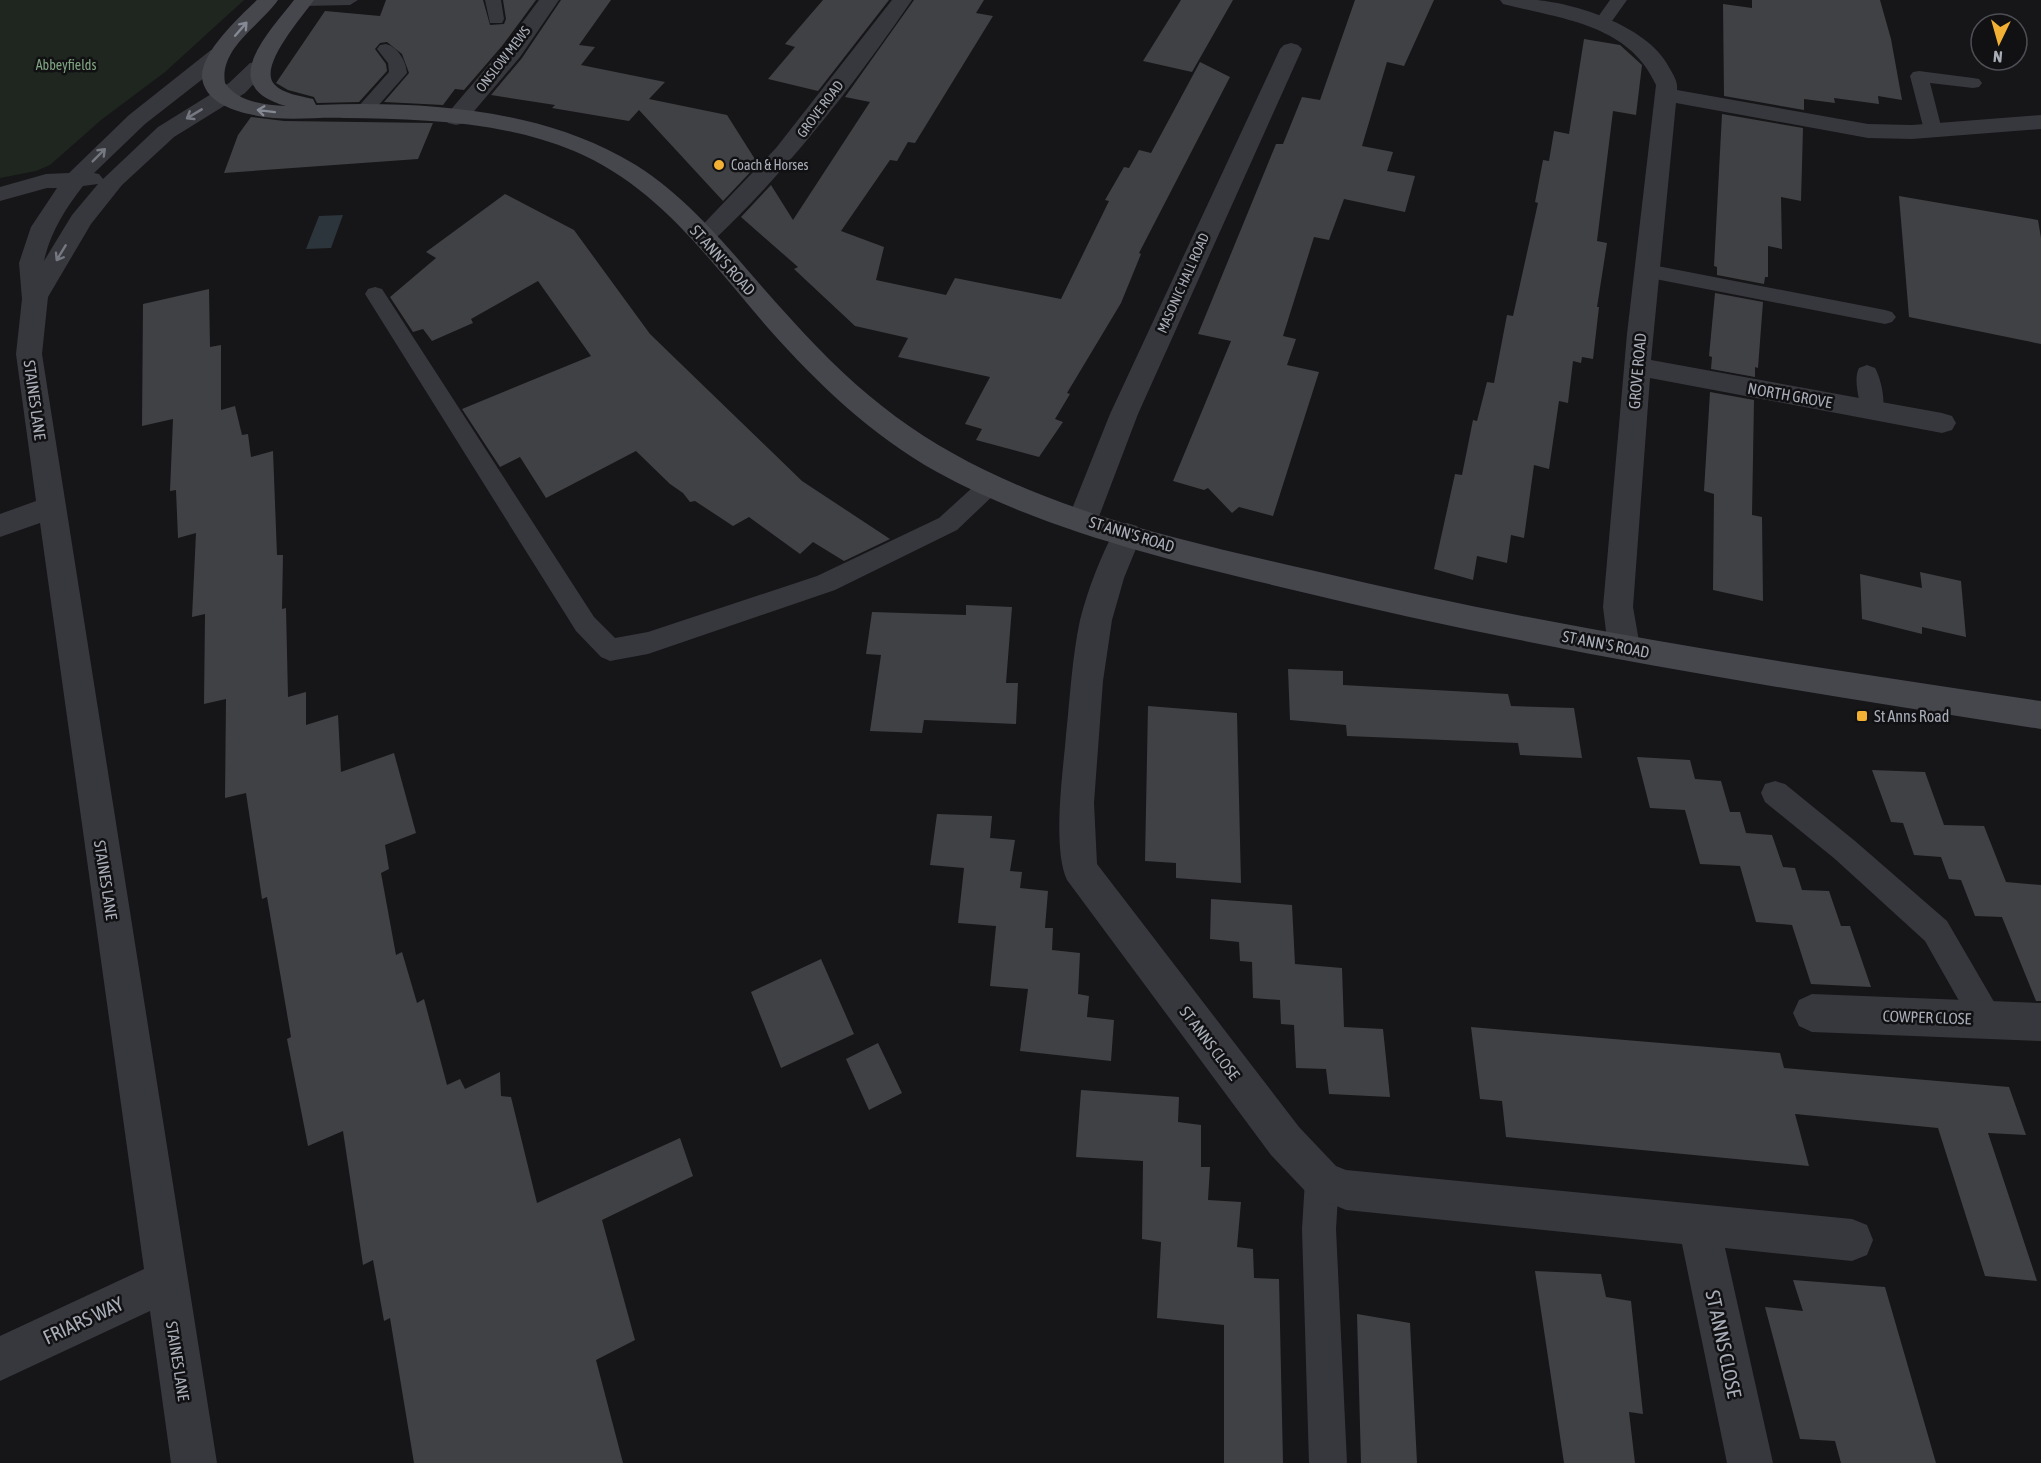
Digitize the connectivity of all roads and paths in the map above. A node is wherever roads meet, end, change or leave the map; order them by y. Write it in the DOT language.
graph roads {
  1 [pos="268,0"];
  2 [pos="350,0"];
  3 [pos="493,0"];
  4 [pos="549,0"];
  5 [pos="902,0"];
  6 [pos="1510,0"];
  7 [pos="1619,0"];
  8 [pos="304,1"];
  9 [pos="496,19"];
  10 [pos="1601,24"];
  11 [pos="386,49"];
  12 [pos="1291,49"];
  13 [pos="219,55"];
  14 [pos="258,68"];
  15 [pos="1973,83"];
  16 [pos="1667,95"];
  17 [pos="224,96"];
  18 [pos="354,112"];
  19 [pos="456,118"];
  20 [pos="2041,122"];
  21 [pos="1933,130"];
  22 [pos="76,178"];
  23 [pos="114,180"];
  24 [pos="0,194"];
  25 [pos="704,236"];
  26 [pos="1647,271"];
  27 [pos="375,294"];
  28 [pos="35,297"];
  29 [pos="1885,317"];
  30 [pos="1638,367"];
  31 [pos="1867,374"];
  32 [pos="1873,410"];
  33 [pos="1942,423"];
  34 [pos="991,484"];
  35 [pos="50,508"];
  36 [pos="1083,519"];
  37 [pos="0,526"];
  38 [pos="1127,534"];
  39 [pos="1624,647"];
  40 [pos="2041,715"];
  41 [pos="1775,793"];
  42 [pos="1812,1013"];
  43 [pos="1986,1018"];
  44 [pos="2041,1022"];
  45 [pos="1322,1180"];
  46 [pos="1699,1225"];
  47 [pos="1852,1240"];
  48 [pos="166,1281"];
  49 [pos="0,1359"];
  50 [pos="194,1463"];
  51 [pos="1328,1463"];
  52 [pos="1749,1463"];
  13 -- 1 [label="main road, STAINES LANE, one-way"];
  2 -- 8 [label="lane"];
  3 -- 9 [label="lane"];
  4 -- 19 [label="street, ONSLOW MEWS"];
  5 -- 25 [label="street, GROVE ROAD"];
  6 -- 10 [label="street, GROVE ROAD"];
  7 -- 10 [label="lane"];
  8 -- 14 [label="main road, STAINES LANE"];
  10 -- 16 [label="street, GROVE ROAD"];
  11 -- 18 [label="lane"];
  12 -- 36 [label="street, MASONIC HALL ROAD"];
  13 -- 17 [label="main road"];
  22 -- 13 [label="street, STAINES LANE, one-way"];
  14 -- 17 [label="street, STAINES LANE"];
  14 -- 18 [label="main road, ST ANN'S ROAD"];
  15 -- 21 [label="lane"];
  16 -- 21 [label="street"];
  16 -- 26 [label="street, GROVE ROAD"];
  18 -- 17 [label="main road, ST ANN'S ROAD, one-way"];
  17 -- 23 [label="street, STAINES LANE, one-way"];
  18 -- 19 [label="main road, ST ANN'S ROAD"];
  19 -- 25 [label="main road, ST ANN'S ROAD"];
  20 -- 21 [label="street"];
  22 -- 23 [label="street"];
  22 -- 24 [label="street"];
  22 -- 28 [label="street, STAINES LANE"];
  23 -- 28 [label="street, STAINES LANE, one-way"];
  25 -- 34 [label="main road, ST ANN'S ROAD"];
  26 -- 29 [label="lane"];
  26 -- 30 [label="street, GROVE ROAD"];
  27 -- 34 [label="lane"];
  28 -- 35 [label="street, STAINES LANE"];
  30 -- 32 [label="street, NORTH GROVE"];
  30 -- 39 [label="street, GROVE ROAD"];
  31 -- 32 [label="lane"];
  32 -- 33 [label="street, NORTH GROVE"];
  34 -- 36 [label="main road, ST ANN'S ROAD"];
  35 -- 37 [label="street"];
  35 -- 48 [label="street, STAINES LANE"];
  36 -- 38 [label="main road, ST ANN'S ROAD"];
  38 -- 39 [label="main road, ST ANN'S ROAD"];
  38 -- 45 [label="street, ST ANNS CLOSE"];
  39 -- 40 [label="main road, ST ANN'S ROAD"];
  41 -- 43 [label="lane"];
  42 -- 43 [label="street, COWPER CLOSE"];
  43 -- 44 [label="street, COWPER CLOSE"];
  45 -- 46 [label="street, ST ANNS CLOSE"];
  45 -- 51 [label="lane"];
  46 -- 47 [label="street, ST ANNS CLOSE"];
  46 -- 52 [label="street, ST ANNS CLOSE"];
  48 -- 49 [label="street, FRIARS WAY"];
  48 -- 50 [label="street, STAINES LANE"];
}
